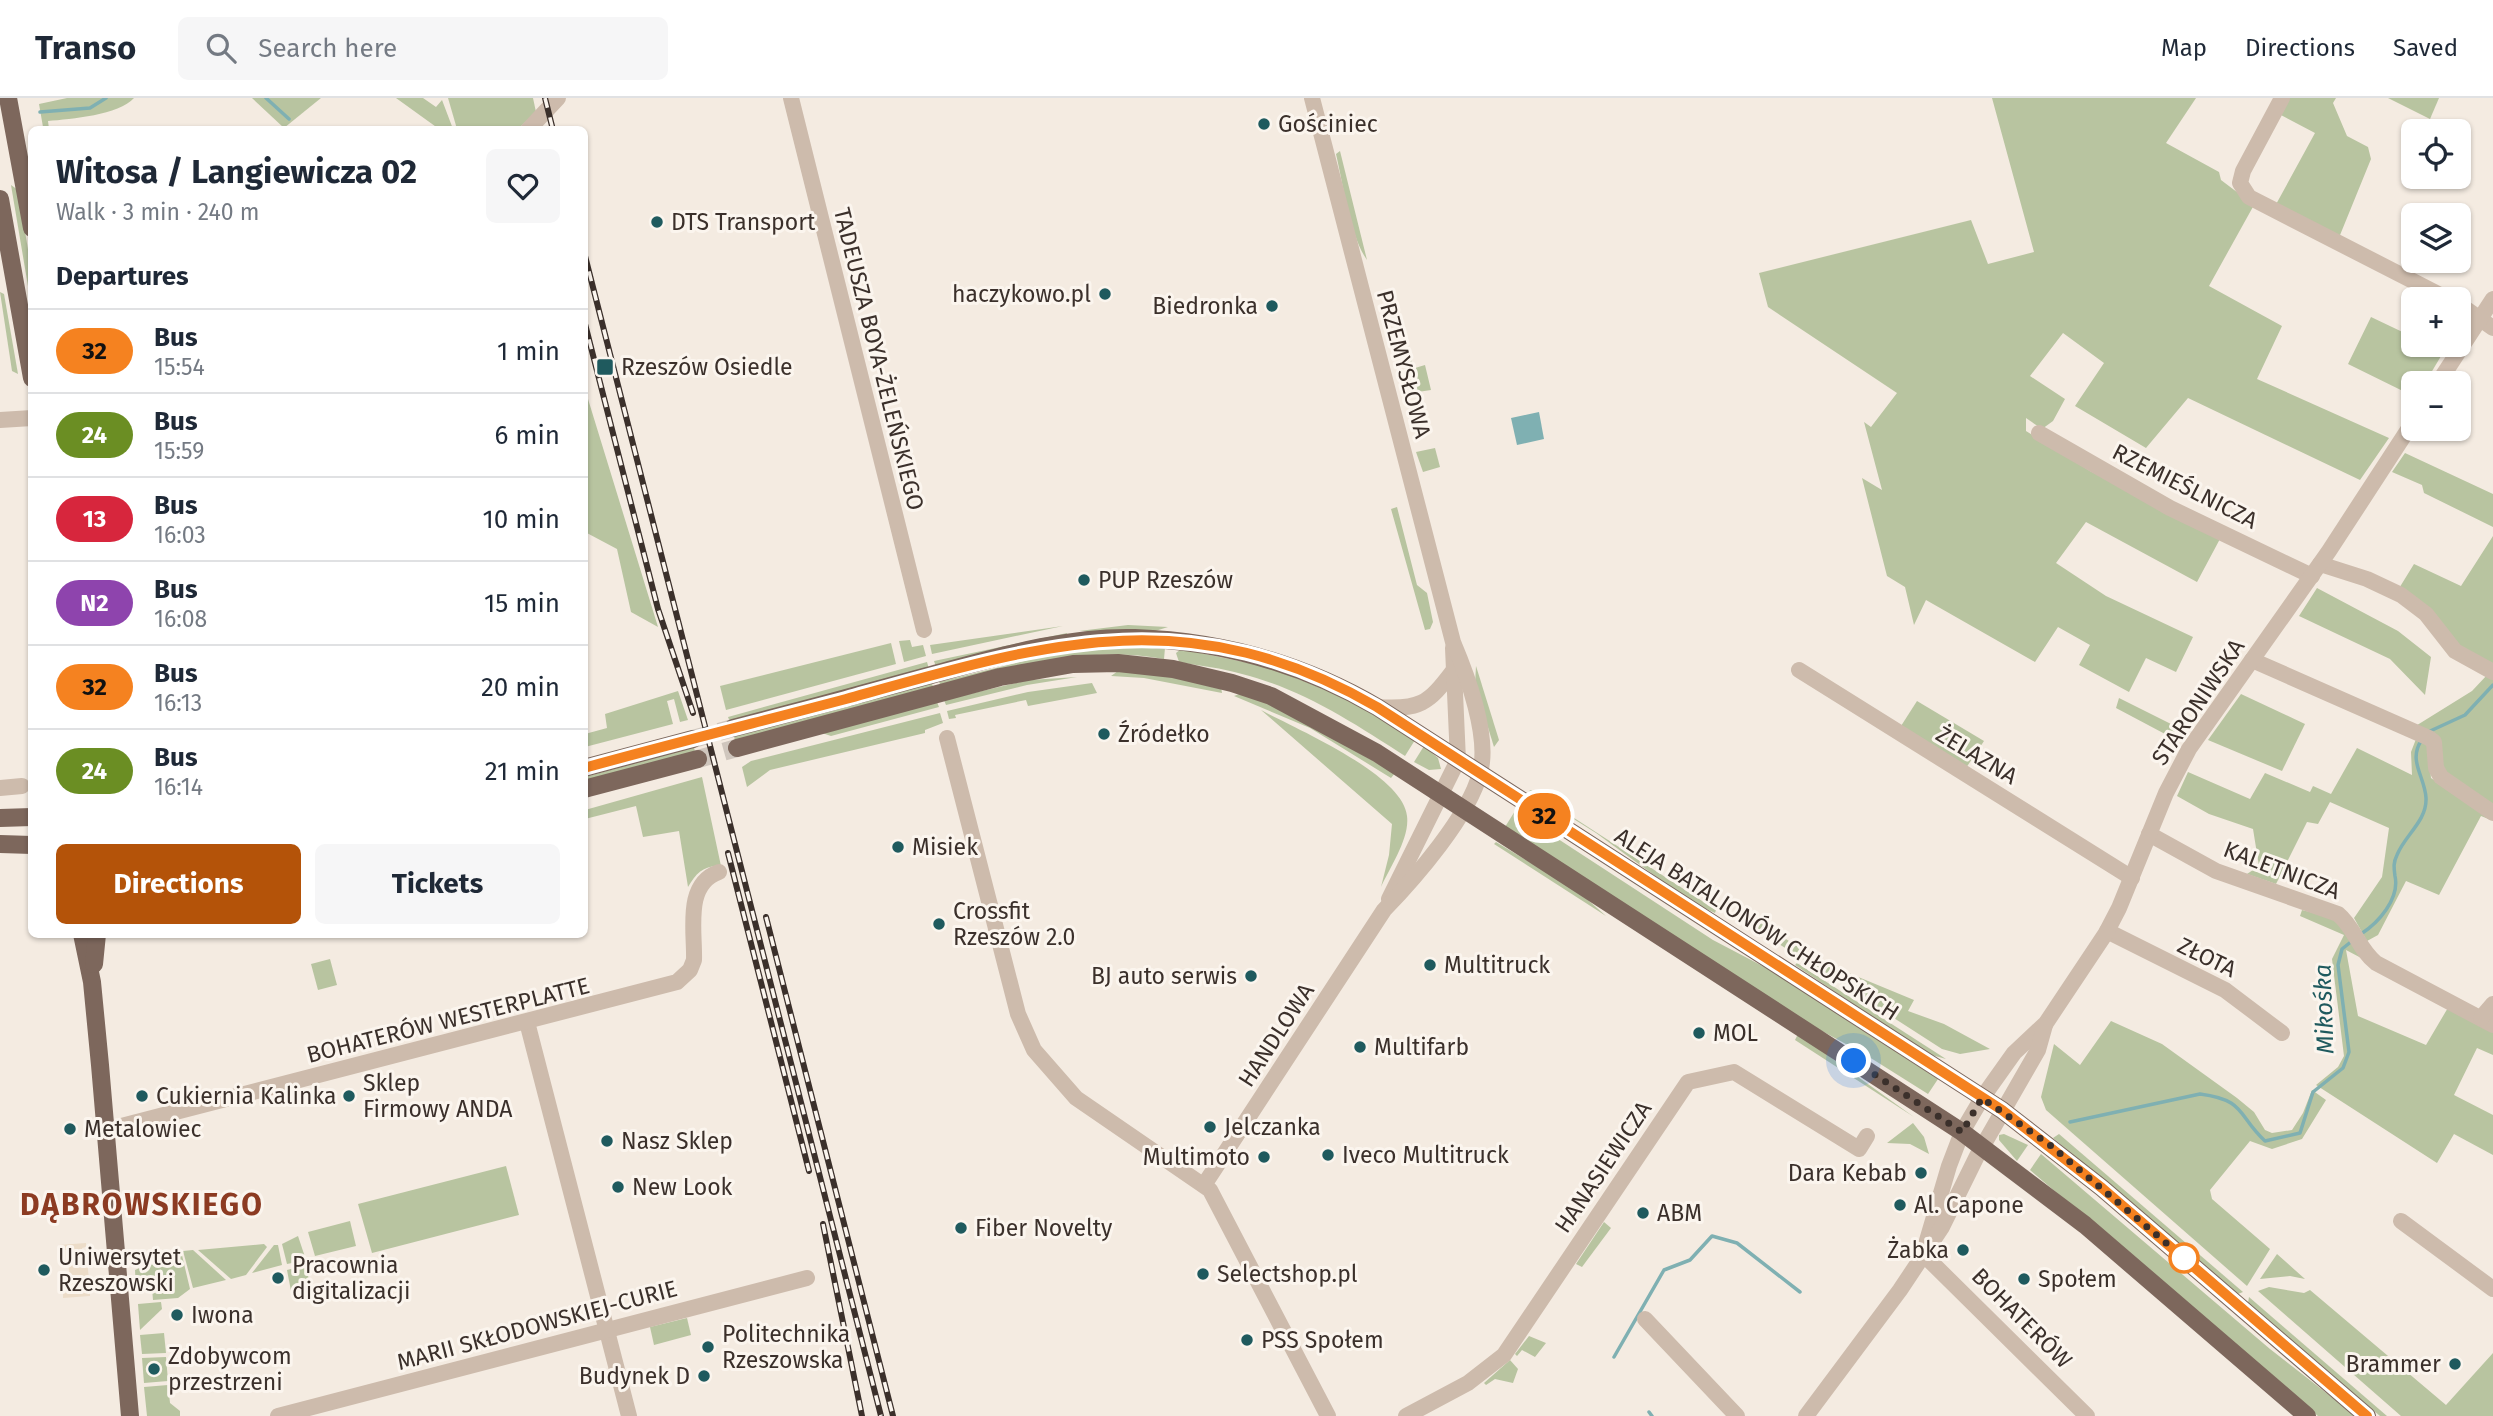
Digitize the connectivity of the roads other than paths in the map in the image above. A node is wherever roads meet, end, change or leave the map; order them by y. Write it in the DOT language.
graph roads {
  1 [pos="8,98"];
  2 [pos="558,98"];
  3 [pos="792,98"];
  4 [pos="1312,98"];
  5 [pos="2282,98"];
  6 [pos="532,126"];
  7 [pos="0,199"];
  8 [pos="28,206"];
  9 [pos="2425,287"];
  10 [pos="2493,299"];
  11 [pos="2471,313"];
  12 [pos="2486,324"];
  13 [pos="28,356"];
  14 [pos="2448,371"];
  15 [pos="28,418"];
  16 [pos="0,421"];
  17 [pos="2039,433"];
  18 [pos="2401,440"];
  19 [pos="2316,570"];
  20 [pos="923,630"];
  21 [pos="1453,642"];
  22 [pos="2252,660"];
  23 [pos="1799,670"];
  24 [pos="1453,671"];
  25 [pos="2491,671"];
  26 [pos="1377,707"];
  27 [pos="733,729"];
  28 [pos="947,738"];
  29 [pos="693,739"];
  30 [pos="737,748"];
  31 [pos="698,759"];
  32 [pos="1458,760"];
  33 [pos="588,767"];
  34 [pos="1480,774"];
  35 [pos="22,786"];
  36 [pos="0,788"];
  37 [pos="588,788"];
  38 [pos="1439,793"];
  39 [pos="1463,808"];
  40 [pos="2493,813"];
  41 [pos="28,816"];
  42 [pos="0,818"];
  43 [pos="2149,834"];
  44 [pos="0,844"];
  45 [pos="28,845"];
  46 [pos="719,872"];
  47 [pos="2132,878"];
  48 [pos="1384,910"];
  49 [pos="2107,931"];
  50 [pos="83,938"];
  51 [pos="97,938"];
  52 [pos="92,982"];
  53 [pos="2493,1004"];
  54 [pos="527,1022"];
  55 [pos="2487,1022"];
  56 [pos="2046,1023"];
  57 [pos="2282,1033"];
  58 [pos="1982,1098"];
  59 [pos="2002,1110"];
  60 [pos="106,1130"];
  61 [pos="1962,1132"];
  62 [pos="1867,1136"];
  63 [pos="1983,1146"];
  64 [pos="1205,1185"];
  65 [pos="2401,1221"];
  66 [pos="1923,1254"];
  67 [pos="807,1278"];
  68 [pos="2493,1289"];
  69 [pos="1645,1319"];
  70 [pos="607,1330"];
  71 [pos="2078,1412"];
  72 [pos="130,1416"];
  73 [pos="278,1416"];
  74 [pos="629,1416"];
  75 [pos="1328,1416"];
  76 [pos="1406,1416"];
  77 [pos="1737,1416"];
  78 [pos="1806,1416"];
  79 [pos="2306,1416"];
  80 [pos="2367,1416"];
  1 -- 8 [label="main road"];
  2 -- 6 [label="street"];
  3 -- 20 [label="street, TADEUSZA BOYA-ŻELEŃSKIEGO"];
  4 -- 21 [label="street, PRZEMYSŁOWA"];
  5 -- 9 [label="street"];
  7 -- 13 [label="main road"];
  10 -- 12 [label="street"];
  11 -- 12 [label="street"];
  12 -- 14 [label="street"];
  15 -- 16 [label="street"];
  17 -- 19 [label="street, RZEMIEŚLNICZA"];
  18 -- 19 [label="street, STARONIWSKA"];
  19 -- 22 [label="street, STARONIWSKA"];
  19 -- 25 [label="street, RZEMIEŚLNICZA"];
  21 -- 24 [label="street, PRZEMYSŁOWA"];
  21 -- 34 [label="street, PRZEMYSŁOWA"];
  22 -- 40 [label="street"];
  22 -- 43 [label="street, STARONIWSKA"];
  23 -- 47 [label="street, ŻELAZNA"];
  24 -- 26 [label="street"];
  24 -- 32 [label="street, PRZEMYSŁOWA"];
  26 -- 27 [label="main road, ALEJA BATALIONÓW CHŁOPSKICH"];
  26 -- 32 [label="main road, ALEJA BATALIONÓW CHŁOPSKICH"];
  28 -- 64 [label="street"];
  29 -- 33 [label="main road"];
  30 -- 38 [label="main road"];
  31 -- 37 [label="main road"];
  32 -- 34 [label="main road, ALEJA BATALIONÓW CHŁOPSKICH"];
  32 -- 38 [label="street, HANDLOWA"];
  34 -- 39 [label="street, HANDLOWA"];
  34 -- 58 [label="main road, ALEJA BATALIONÓW CHŁOPSKICH"];
  35 -- 36 [label="street"];
  38 -- 39 [label="main road"];
  38 -- 48 [label="street, HANDLOWA"];
  39 -- 48 [label="street, HANDLOWA"];
  39 -- 61 [label="main road"];
  41 -- 42 [label="main road"];
  43 -- 47 [label="street, STARONIWSKA"];
  43 -- 55 [label="street, KALETNICZA"];
  44 -- 45 [label="main road"];
  46 -- 54 [label="street, BOHATERÓW WESTERPLATTE"];
  47 -- 49 [label="street, STARONIWSKA"];
  48 -- 64 [label="street, HANDLOWA"];
  49 -- 56 [label="street, STARONIWSKA"];
  49 -- 57 [label="street, ZŁOTA"];
  50 -- 52 [label="main road"];
  51 -- 52 [label="main road"];
  52 -- 60 [label="main road"];
  53 -- 55 [label="street"];
  54 -- 60 [label="street, BOHATERÓW WESTERPLATTE"];
  54 -- 70 [label="street"];
  56 -- 58 [label="street, STARONIWSKA"];
  56 -- 59 [label="street, STARONIWSKA"];
  58 -- 59 [label="main road, ALEJA BATALIONÓW CHŁOPSKICH"];
  58 -- 61 [label="street, STARONIWSKA"];
  59 -- 63 [label="street, STARONIWSKA"];
  59 -- 80 [label="main road, ALEJA BATALIONÓW CHŁOPSKICH"];
  60 -- 72 [label="main road"];
  61 -- 63 [label="main road"];
  61 -- 66 [label="street, STARONIWSKA"];
  62 -- 76 [label="street, HANASIEWICZA"];
  63 -- 66 [label="street, STARONIWSKA"];
  63 -- 79 [label="main road"];
  64 -- 75 [label="street"];
  65 -- 68 [label="street"];
  66 -- 71 [label="street, BOHATERÓW"];
  66 -- 78 [label="street"];
  67 -- 70 [label="street, MARII SKŁODOWSKIEJ-CURIE"];
  69 -- 77 [label="street"];
  70 -- 73 [label="street, MARII SKŁODOWSKIEJ-CURIE"];
  70 -- 74 [label="street"];
}
